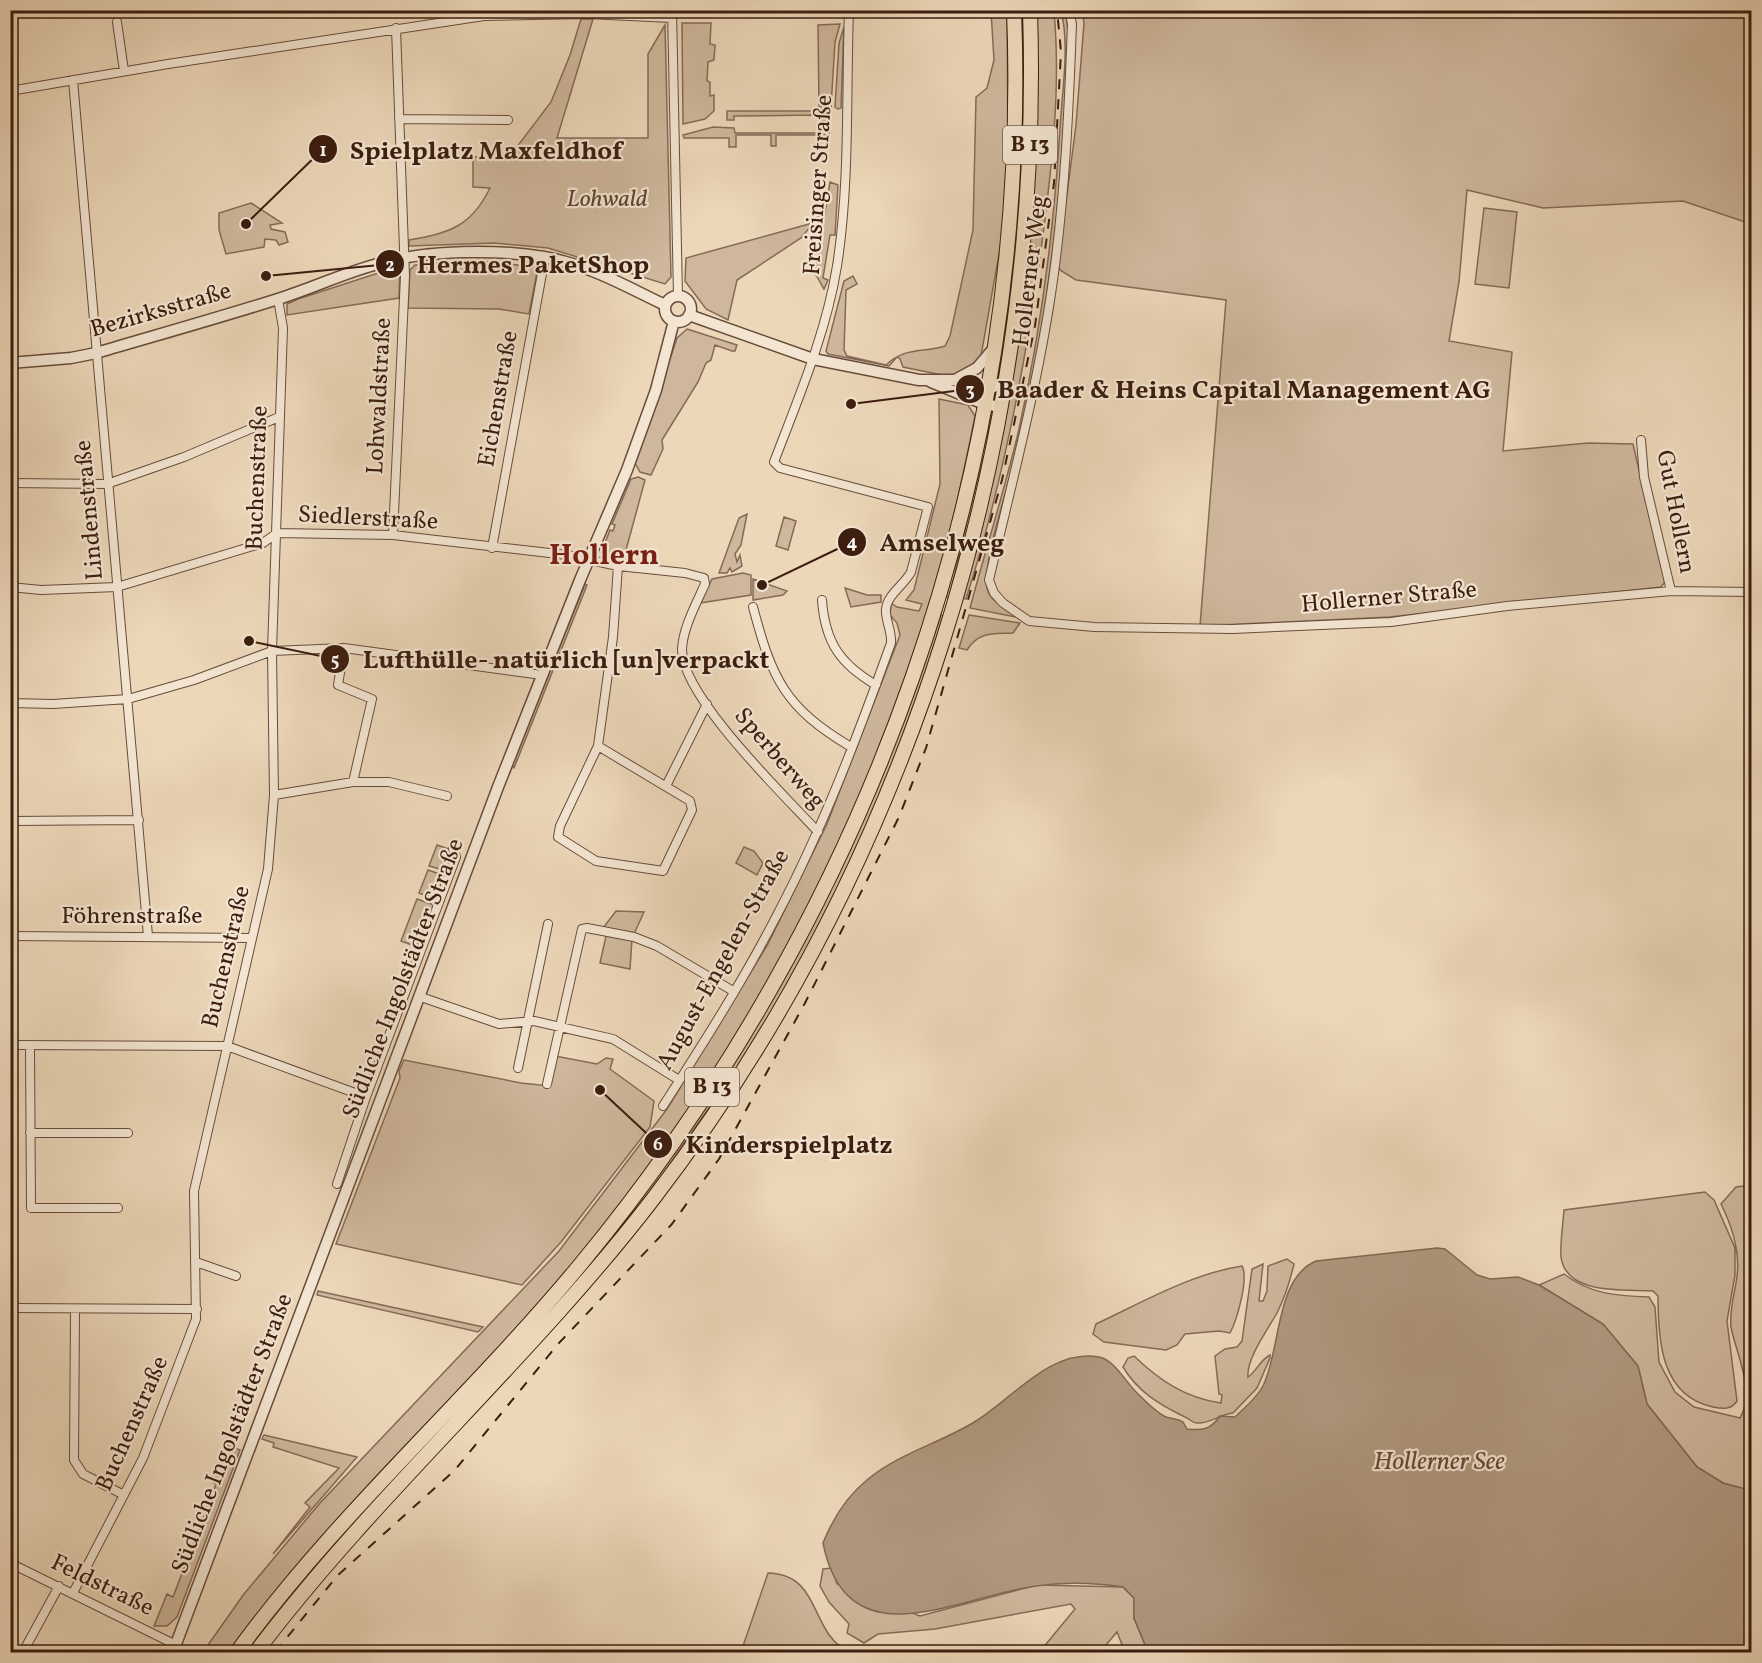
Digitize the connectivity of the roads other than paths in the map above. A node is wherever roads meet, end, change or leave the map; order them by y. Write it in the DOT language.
graph roads {
  1 [pos="849,10"];
  2 [pos="1014,10"];
  3 [pos="1030,10"];
  4 [pos="1069,10"];
  5 [pos="672,14"];
  6 [pos="117,22"];
  7 [pos="396,28"];
  8 [pos="124,71"];
  9 [pos="73,80"];
  10 [pos="10,91"];
  11 [pos="399,119"];
  12 [pos="508,120"];
  13 [pos="545,257"];
  14 [pos="404,258"];
  15 [pos="678,296"];
  16 [pos="278,299"];
  17 [pos="665,305"];
  18 [pos="689,315"];
  19 [pos="674,321"];
  20 [pos="994,348"];
  21 [pos="96,353"];
  22 [pos="813,359"];
  23 [pos="10,363"];
  24 [pos="954,380"];
  25 [pos="929,381"];
  26 [pos="988,386"];
  27 [pos="1005,388"];
  28 [pos="984,404"];
  29 [pos="1001,407"];
  30 [pos="279,417"];
  31 [pos="1641,440"];
  32 [pos="10,483"];
  33 [pos="107,484"];
  34 [pos="277,533"];
  35 [pos="393,535"];
  36 [pos="492,548"];
  37 [pos="589,561"];
  38 [pos="618,566"];
  39 [pos="704,578"];
  40 [pos="10,587"];
  41 [pos="117,587"];
  42 [pos="1671,591"];
  43 [pos="1752,592"];
  44 [pos="822,600"];
  45 [pos="753,607"];
  46 [pos="1029,621"];
  47 [pos="344,648"];
  48 [pos="272,651"];
  49 [pos="542,675"];
  50 [pos="876,686"];
  51 [pos="128,699"];
  52 [pos="10,703"];
  53 [pos="706,704"];
  54 [pos="598,746"];
  55 [pos="851,747"];
  56 [pos="353,782"];
  57 [pos="666,786"];
  58 [pos="274,795"];
  59 [pos="447,796"];
  60 [pos="139,820"];
  61 [pos="10,821"];
  62 [pos="818,832"];
  63 [pos="453,849"];
  64 [pos="548,924"];
  65 [pos="10,936"];
  66 [pos="148,936"];
  67 [pos="252,938"];
  68 [pos="733,991"];
  69 [pos="421,997"];
  70 [pos="528,1021"];
  71 [pos="559,1027"];
  72 [pos="10,1045"];
  73 [pos="30,1046"];
  74 [pos="227,1046"];
  75 [pos="518,1068"];
  76 [pos="679,1080"];
  77 [pos="547,1084"];
  78 [pos="366,1097"];
  79 [pos="663,1106"];
  80 [pos="30,1133"];
  81 [pos="128,1133"];
  82 [pos="337,1184"];
  83 [pos="118,1208"];
  84 [pos="196,1262"];
  85 [pos="236,1276"];
  86 [pos="10,1308"];
  87 [pos="75,1309"];
  88 [pos="197,1309"];
  89 [pos="124,1495"];
  90 [pos="10,1563"];
  91 [pos="58,1587"];
  92 [pos="73,1593"];
  93 [pos="175,1649"];
  94 [pos="23,1653"];
  95 [pos="237,1653"];
  96 [pos="256,1653"];
  1 -- 22 [label="street, Freisinger Straße"];
  2 -- 20 [label="main road, B 13"];
  3 -- 27 [label="main road, B 13"];
  4 -- 46 [label="street, Hollerner Weg"];
  5 -- 7 [label="street"];
  5 -- 15 [label="street"];
  6 -- 8 [label="street"];
  7 -- 8 [label="street"];
  7 -- 11 [label="street, Lohwaldstraße"];
  8 -- 9 [label="street"];
  9 -- 10 [label="street"];
  9 -- 21 [label="street, Lindenstraße"];
  11 -- 12 [label="street"];
  11 -- 14 [label="street, Lohwaldstraße"];
  13 -- 14 [label="street, Bezirksstraße"];
  13 -- 17 [label="street, Bezirksstraße"];
  13 -- 36 [label="street, Eichenstraße"];
  14 -- 16 [label="street, Bezirksstraße"];
  14 -- 35 [label="street, Lohwaldstraße"];
  15 -- 17 [label="street"];
  15 -- 18 [label="street"];
  16 -- 21 [label="street, Bezirksstraße"];
  16 -- 30 [label="street, Buchenstraße"];
  17 -- 19 [label="street"];
  18 -- 19 [label="street"];
  18 -- 22 [label="street"];
  19 -- 37 [label="street, Südliche Ingolstädter Straße"];
  20 -- 24 [label="street"];
  20 -- 26 [label="main road, B 13"];
  21 -- 23 [label="street, Bezirksstraße"];
  21 -- 33 [label="street, Lindenstraße"];
  22 -- 25 [label="street"];
  22 -- 50 [label="street, Freisinger Straße"];
  24 -- 25 [label="street"];
  24 -- 26 [label="street"];
  25 -- 28 [label="street"];
  26 -- 27 [label="street"];
  26 -- 28 [label="main road, B 13"];
  27 -- 29 [label="main road, B 13"];
  28 -- 29 [label="street"];
  28 -- 95 [label="main road, B 13"];
  29 -- 96 [label="main road, B 13"];
  30 -- 33 [label="street"];
  30 -- 34 [label="street, Buchenstraße"];
  31 -- 42 [label="street, Gut Hollern"];
  32 -- 33 [label="street"];
  33 -- 41 [label="street, Lindenstraße"];
  34 -- 35 [label="street, Siedlerstraße"];
  34 -- 41 [label="street, Siedlerstraße"];
  34 -- 48 [label="street, Buchenstraße"];
  35 -- 36 [label="street, Siedlerstraße"];
  36 -- 37 [label="street, Siedlerstraße"];
  37 -- 38 [label="street, Siedlerstraße"];
  37 -- 49 [label="street, Südliche Ingolstädter Straße"];
  38 -- 39 [label="street, Siedlerstraße"];
  38 -- 54 [label="street"];
  39 -- 53 [label="street, Sperberweg"];
  40 -- 41 [label="street, Siedlerstraße"];
  41 -- 51 [label="street, Lindenstraße"];
  42 -- 43 [label="street, Hollerner Straße"];
  42 -- 46 [label="street, Hollerner Straße"];
  44 -- 50 [label="street"];
  45 -- 55 [label="street"];
  47 -- 48 [label="street"];
  47 -- 49 [label="street"];
  47 -- 56 [label="street"];
  48 -- 51 [label="street"];
  48 -- 58 [label="street, Buchenstraße"];
  49 -- 69 [label="street, Südliche Ingolstädter Straße"];
  50 -- 55 [label="street, August-Engelen-Straße"];
  51 -- 52 [label="street"];
  51 -- 60 [label="street, Lindenstraße"];
  53 -- 57 [label="street"];
  53 -- 62 [label="street, Sperberweg"];
  54 -- 57 [label="street"];
  54 -- 57 [label="street"];
  55 -- 62 [label="street, August-Engelen-Straße"];
  56 -- 58 [label="street"];
  56 -- 59 [label="street"];
  58 -- 67 [label="street, Buchenstraße"];
  60 -- 61 [label="street"];
  60 -- 66 [label="street, Lindenstraße"];
  62 -- 68 [label="street, August-Engelen-Straße"];
  63 -- 78 [label="street"];
  64 -- 70 [label="street"];
  65 -- 66 [label="street, Föhrenstraße"];
  66 -- 67 [label="street, Föhrenstraße"];
  67 -- 74 [label="street, Buchenstraße"];
  68 -- 71 [label="street"];
  68 -- 76 [label="street, August-Engelen-Straße"];
  69 -- 70 [label="street"];
  69 -- 93 [label="street, Südliche Ingolstädter Straße"];
  70 -- 71 [label="street"];
  70 -- 75 [label="street"];
  71 -- 76 [label="street"];
  71 -- 77 [label="street"];
  72 -- 73 [label="street"];
  73 -- 74 [label="street"];
  73 -- 80 [label="street"];
  74 -- 78 [label="street"];
  74 -- 84 [label="street, Buchenstraße"];
  76 -- 79 [label="street, August-Engelen-Straße"];
  78 -- 82 [label="street"];
  80 -- 81 [label="street"];
  80 -- 83 [label="street"];
  84 -- 85 [label="street"];
  84 -- 88 [label="street, Buchenstraße"];
  86 -- 87 [label="street"];
  87 -- 88 [label="street"];
  87 -- 89 [label="street"];
  88 -- 89 [label="street, Buchenstraße"];
  89 -- 92 [label="street, Buchenstraße"];
  90 -- 91 [label="street, Feldstraße"];
  91 -- 92 [label="street, Feldstraße"];
  91 -- 94 [label="street"];
  92 -- 93 [label="street, Feldstraße"];
}
